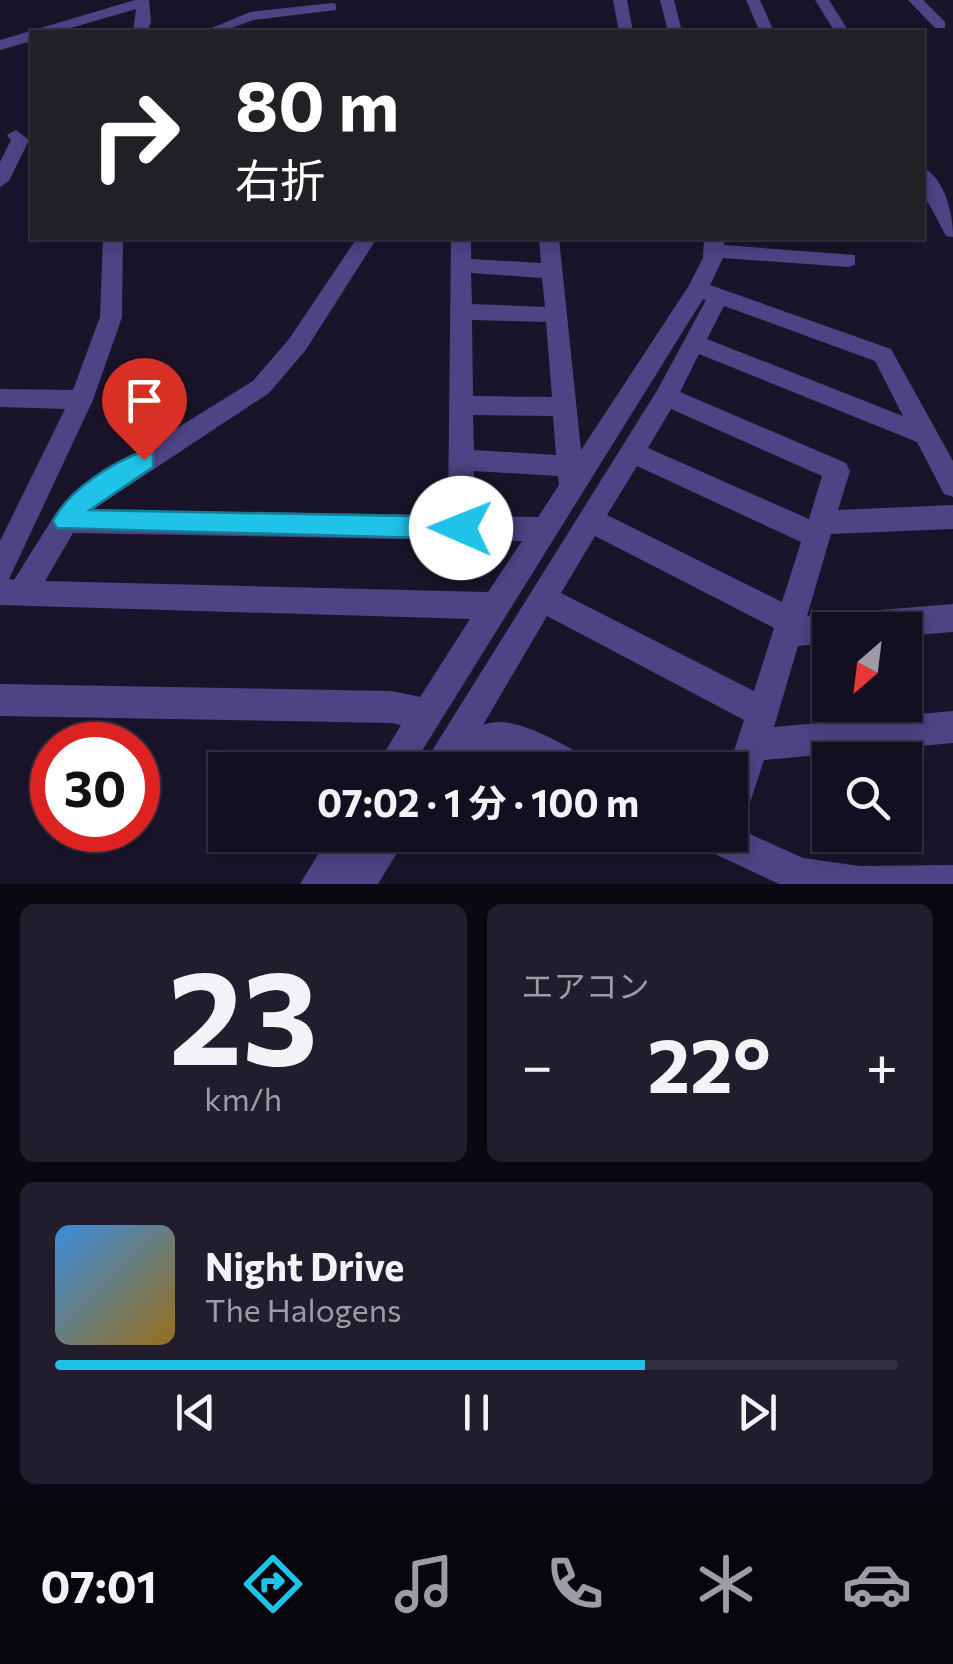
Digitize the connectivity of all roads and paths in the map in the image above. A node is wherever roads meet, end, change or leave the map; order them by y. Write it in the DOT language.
graph roads {
  1 [pos="620,0"];
  2 [pos="667,0"];
  3 [pos="753,0"];
  4 [pos="822,0"];
  5 [pos="915,0"];
  6 [pos="142,2"];
  7 [pos="333,9"];
  8 [pos="940,25"];
  9 [pos="50,30"];
  10 [pos="141,30"];
  11 [pos="215,30"];
  12 [pos="626,30"];
  13 [pos="674,30"];
  14 [pos="766,30"];
  15 [pos="841,30"];
  16 [pos="30,37"];
  17 [pos="0,46"];
  18 [pos="13,139"];
  19 [pos="925,178"];
  20 [pos="0,181"];
  21 [pos="953,231"];
  22 [pos="113,240"];
  23 [pos="367,240"];
  24 [pos="461,240"];
  25 [pos="549,240"];
  26 [pos="714,244"];
  27 [pos="848,260"];
  28 [pos="464,266"];
  29 [pos="552,271"];
  30 [pos="709,292"];
  31 [pos="463,312"];
  32 [pos="556,315"];
  33 [pos="696,344"];
  34 [pos="666,396"];
  35 [pos="0,398"];
  36 [pos="81,400"];
  37 [pos="462,405"];
  38 [pos="565,407"];
  39 [pos="926,434"];
  40 [pos="632,452"];
  41 [pos="462,460"];
  42 [pos="571,476"];
  43 [pos="953,486"];
  44 [pos="953,516"];
  45 [pos="590,520"];
  46 [pos="66,521"];
  47 [pos="461,528"];
  48 [pos="544,530"];
  49 [pos="819,530"];
  50 [pos="0,570"];
  51 [pos="10,593"];
  52 [pos="542,598"];
  53 [pos="494,606"];
  54 [pos="953,618"];
  55 [pos="790,627"];
  56 [pos="0,700"];
  57 [pos="435,700"];
  58 [pos="472,713"];
  59 [pos="763,713"];
  60 [pos="953,727"];
  61 [pos="753,745"];
  62 [pos="402,752"];
  63 [pos="449,752"];
  64 [pos="468,752"];
  65 [pos="540,752"];
  66 [pos="748,760"];
  67 [pos="748,846"];
  68 [pos="339,852"];
  69 [pos="380,852"];
  70 [pos="318,884"];
  71 [pos="357,884"];
  72 [pos="953,884"];
  1 -- 12 [label="street"];
  2 -- 13 [label="street"];
  3 -- 14 [label="street"];
  4 -- 15 [label="street"];
  5 -- 8 [label="street"];
  6 -- 9 [label="street"];
  6 -- 10 [label="street"];
  7 -- 11 [label="street"];
  16 -- 17 [label="street"];
  18 -- 20 [label="street"];
  19 -- 21 [label="street"];
  22 -- 36 [label="street"];
  23 -- 46 [label="street"];
  24 -- 28 [label="street"];
  25 -- 29 [label="street"];
  26 -- 27 [label="street"];
  26 -- 30 [label="street"];
  28 -- 29 [label="street"];
  28 -- 31 [label="street"];
  29 -- 32 [label="street"];
  30 -- 33 [label="street"];
  30 -- 39 [label="street"];
  30 -- 42 [label="street"];
  31 -- 32 [label="street"];
  31 -- 37 [label="street"];
  32 -- 38 [label="street"];
  33 -- 34 [label="street"];
  33 -- 39 [label="street"];
  34 -- 40 [label="street"];
  34 -- 49 [label="street"];
  35 -- 36 [label="street"];
  36 -- 50 [label="street"];
  37 -- 38 [label="street"];
  37 -- 41 [label="street"];
  38 -- 42 [label="street"];
  39 -- 43 [label="street"];
  40 -- 45 [label="street"];
  40 -- 49 [label="street"];
  41 -- 42 [label="street"];
  41 -- 47 [label="street"];
  42 -- 48 [label="street"];
  44 -- 49 [label="street"];
  45 -- 52 [label="street"];
  45 -- 55 [label="street"];
  46 -- 47 [label="street"];
  46 -- 51 [label="street"];
  47 -- 48 [label="street"];
  48 -- 53 [label="street"];
  49 -- 55 [label="street"];
  51 -- 53 [label="street"];
  52 -- 58 [label="street"];
  52 -- 59 [label="street"];
  53 -- 57 [label="street"];
  54 -- 55 [label="street"];
  55 -- 59 [label="street"];
  56 -- 57 [label="street"];
  57 -- 58 [label="street"];
  57 -- 62 [label="street"];
  58 -- 63 [label="street"];
  59 -- 61 [label="street"];
  60 -- 61 [label="street"];
  61 -- 66 [label="street"];
  64 -- 65 [label="street"];
  67 -- 72 [label="street"];
  68 -- 70 [label="street"];
  69 -- 71 [label="street"];
}
